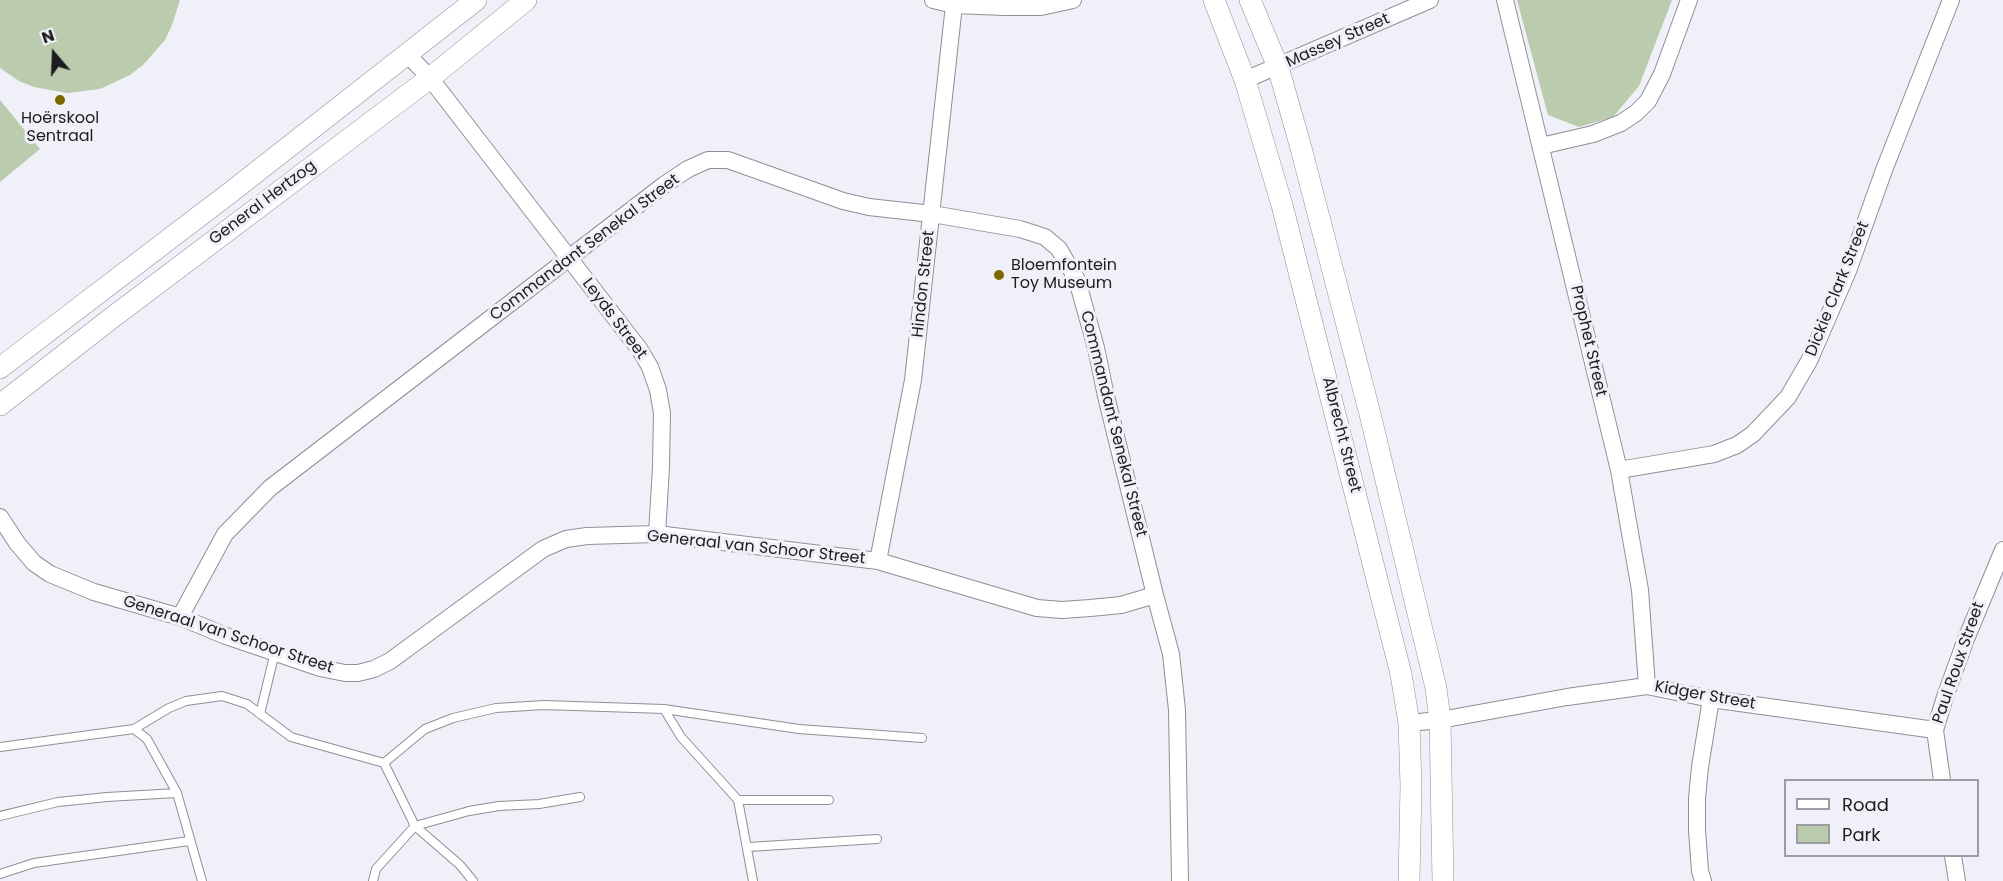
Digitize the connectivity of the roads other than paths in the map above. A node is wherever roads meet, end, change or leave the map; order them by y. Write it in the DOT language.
graph roads {
  1 [pos="476,0"];
  2 [pos="526,0"];
  3 [pos="933,0"];
  4 [pos="1073,0"];
  5 [pos="1214,0"];
  6 [pos="1250,0"];
  7 [pos="1430,0"];
  8 [pos="1505,0"];
  9 [pos="1689,0"];
  10 [pos="1951,0"];
  11 [pos="954,5"];
  12 [pos="407,54"];
  13 [pos="1278,67"];
  14 [pos="430,78"];
  15 [pos="1245,80"];
  16 [pos="1541,146"];
  17 [pos="932,214"];
  18 [pos="569,259"];
  19 [pos="0,368"];
  20 [pos="0,405"];
  21 [pos="1619,470"];
  22 [pos="0,517"];
  23 [pos="657,534"];
  24 [pos="2003,550"];
  25 [pos="878,561"];
  26 [pos="1155,595"];
  27 [pos="180,617"];
  28 [pos="275,652"];
  29 [pos="1647,686"];
  30 [pos="1711,699"];
  31 [pos="664,710"];
  32 [pos="260,714"];
  33 [pos="1440,720"];
  34 [pos="1409,723"];
  35 [pos="134,729"];
  36 [pos="1935,730"];
  37 [pos="922,738"];
  38 [pos="0,747"];
  39 [pos="384,763"];
  40 [pos="1942,779"];
  41 [pos="177,793"];
  42 [pos="580,797"];
  43 [pos="738,800"];
  44 [pos="829,800"];
  45 [pos="0,816"];
  46 [pos="416,826"];
  47 [pos="877,839"];
  48 [pos="189,841"];
  49 [pos="748,847"];
  50 [pos="1953,857"];
  51 [pos="0,874"];
  52 [pos="1700,878"];
  53 [pos="202,881"];
  54 [pos="373,881"];
  55 [pos="473,881"];
  56 [pos="753,881"];
  57 [pos="1179,881"];
  58 [pos="1409,881"];
  59 [pos="1443,881"];
  60 [pos="1958,881"];
  1 -- 12 [label="street, General Hertzog"];
  2 -- 14 [label="street, General Hertzog"];
  3 -- 11 [label="street"];
  4 -- 11 [label="street"];
  5 -- 15 [label="street, Albrecht Street"];
  6 -- 13 [label="street, Albrecht Street"];
  7 -- 13 [label="street, Massey Street"];
  8 -- 16 [label="street, Prophet Street"];
  9 -- 16 [label="street"];
  10 -- 21 [label="street, Dickie Clark Street"];
  11 -- 17 [label="street, Hindon Street"];
  12 -- 14 [label="street, Leyds Street"];
  12 -- 19 [label="street, General Hertzog"];
  13 -- 15 [label="street, Massey Street"];
  13 -- 33 [label="street, Albrecht Street"];
  14 -- 18 [label="street, Leyds Street"];
  14 -- 20 [label="street, General Hertzog"];
  15 -- 34 [label="street, Albrecht Street"];
  16 -- 21 [label="street, Prophet Street"];
  17 -- 18 [label="street, Commandant Senekal Street"];
  17 -- 25 [label="street, Hindon Street"];
  17 -- 26 [label="street, Commandant Senekal Street"];
  18 -- 23 [label="street, Leyds Street"];
  18 -- 27 [label="street, Commandant Senekal Street"];
  21 -- 29 [label="street, Prophet Street"];
  22 -- 27 [label="street, Generaal van Schoor Street"];
  23 -- 25 [label="street, Generaal van Schoor Street"];
  23 -- 28 [label="street, Generaal van Schoor Street"];
  24 -- 36 [label="street, Paul Roux Street"];
  25 -- 26 [label="street, Generaal van Schoor Street"];
  26 -- 57 [label="street, Commandant Senekal Street"];
  27 -- 28 [label="street, Generaal van Schoor Street"];
  28 -- 32 [label="lane"];
  29 -- 30 [label="street, Kidger Street"];
  29 -- 33 [label="street, Kidger Street"];
  30 -- 36 [label="street, Kidger Street"];
  30 -- 52 [label="street"];
  31 -- 37 [label="lane"];
  31 -- 39 [label="lane"];
  31 -- 43 [label="lane"];
  32 -- 35 [label="lane"];
  32 -- 39 [label="lane"];
  33 -- 34 [label="street, Kidger Street"];
  33 -- 59 [label="street, Albrecht Street"];
  34 -- 58 [label="street, Albrecht Street"];
  35 -- 38 [label="lane"];
  35 -- 41 [label="lane"];
  36 -- 40 [label="street, Paul Roux Street"];
  39 -- 46 [label="lane"];
  41 -- 45 [label="lane"];
  41 -- 48 [label="lane"];
  42 -- 46 [label="lane"];
  43 -- 44 [label="lane"];
  43 -- 49 [label="lane"];
  46 -- 54 [label="lane"];
  46 -- 55 [label="lane"];
  47 -- 49 [label="lane"];
  48 -- 51 [label="lane"];
  48 -- 53 [label="lane"];
  49 -- 56 [label="lane"];
  50 -- 60 [label="street"];
}
